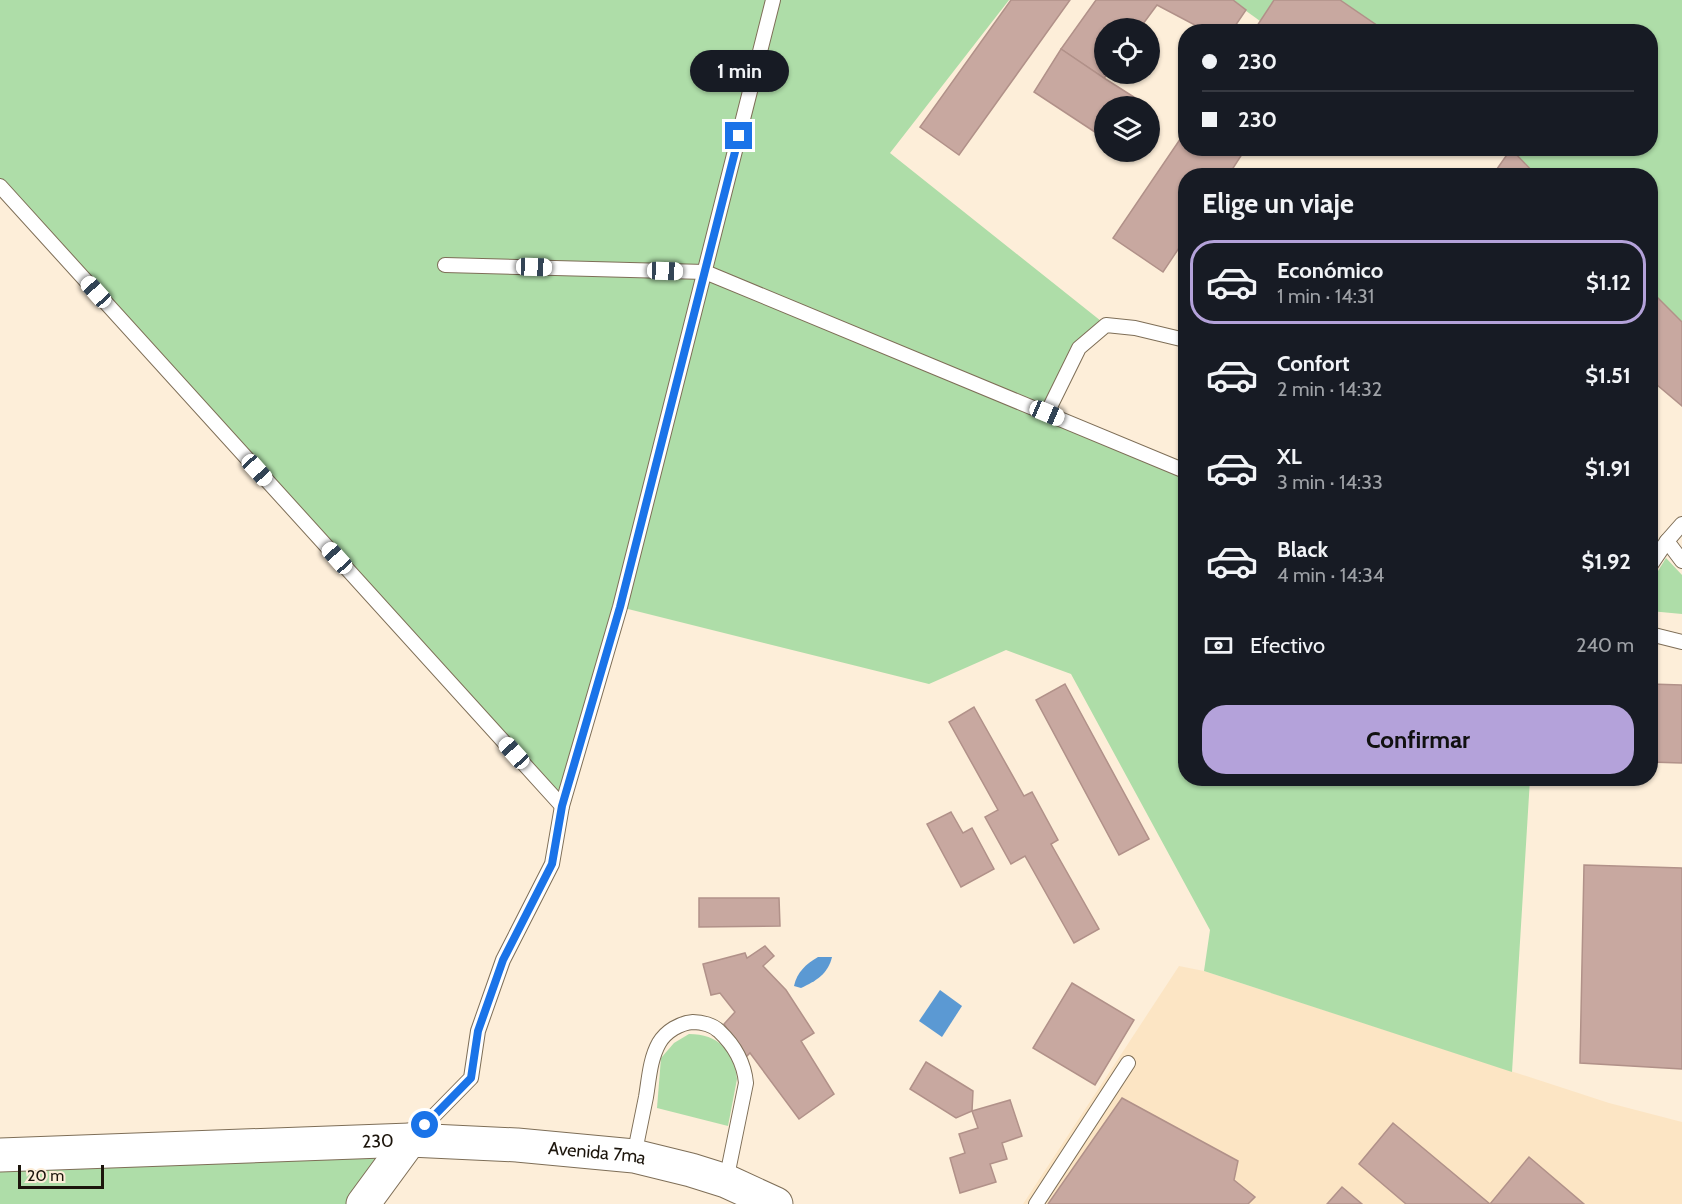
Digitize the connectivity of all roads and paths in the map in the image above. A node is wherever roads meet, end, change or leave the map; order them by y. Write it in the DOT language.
graph roads {
  1 [pos="773,0"];
  2 [pos="0,186"];
  3 [pos="445,265"];
  4 [pos="705,272"];
  5 [pos="1178,338"];
  6 [pos="1047,413"];
  7 [pos="1178,468"];
  8 [pos="1682,524"];
  9 [pos="1667,541"];
  10 [pos="1658,554"];
  11 [pos="1682,561"];
  12 [pos="1658,636"];
  13 [pos="1682,642"];
  14 [pos="562,806"];
  15 [pos="1128,1063"];
  16 [pos="410,1140"];
  17 [pos="0,1155"];
  18 [pos="633,1156"];
  19 [pos="726,1181"];
  20 [pos="363,1204"];
  21 [pos="776,1204"];
  22 [pos="1036,1204"];
  1 -- 4 [label="lane, 230"];
  2 -- 14 [label="lane"];
  3 -- 4 [label="lane"];
  4 -- 6 [label="lane"];
  4 -- 14 [label="lane, 230"];
  5 -- 6 [label="lane"];
  6 -- 7 [label="lane"];
  8 -- 9 [label="lane"];
  9 -- 10 [label="lane"];
  9 -- 11 [label="lane"];
  12 -- 13 [label="lane"];
  14 -- 16 [label="lane, 230"];
  15 -- 22 [label="lane"];
  16 -- 17 [label="main road, 230"];
  16 -- 18 [label="main road, Avenida 7ma"];
  16 -- 20 [label="main road"];
  18 -- 19 [label="main road, Avenida 7ma"];
  18 -- 19 [label="lane"];
  19 -- 21 [label="main road, Avenida 7ma"];
}
